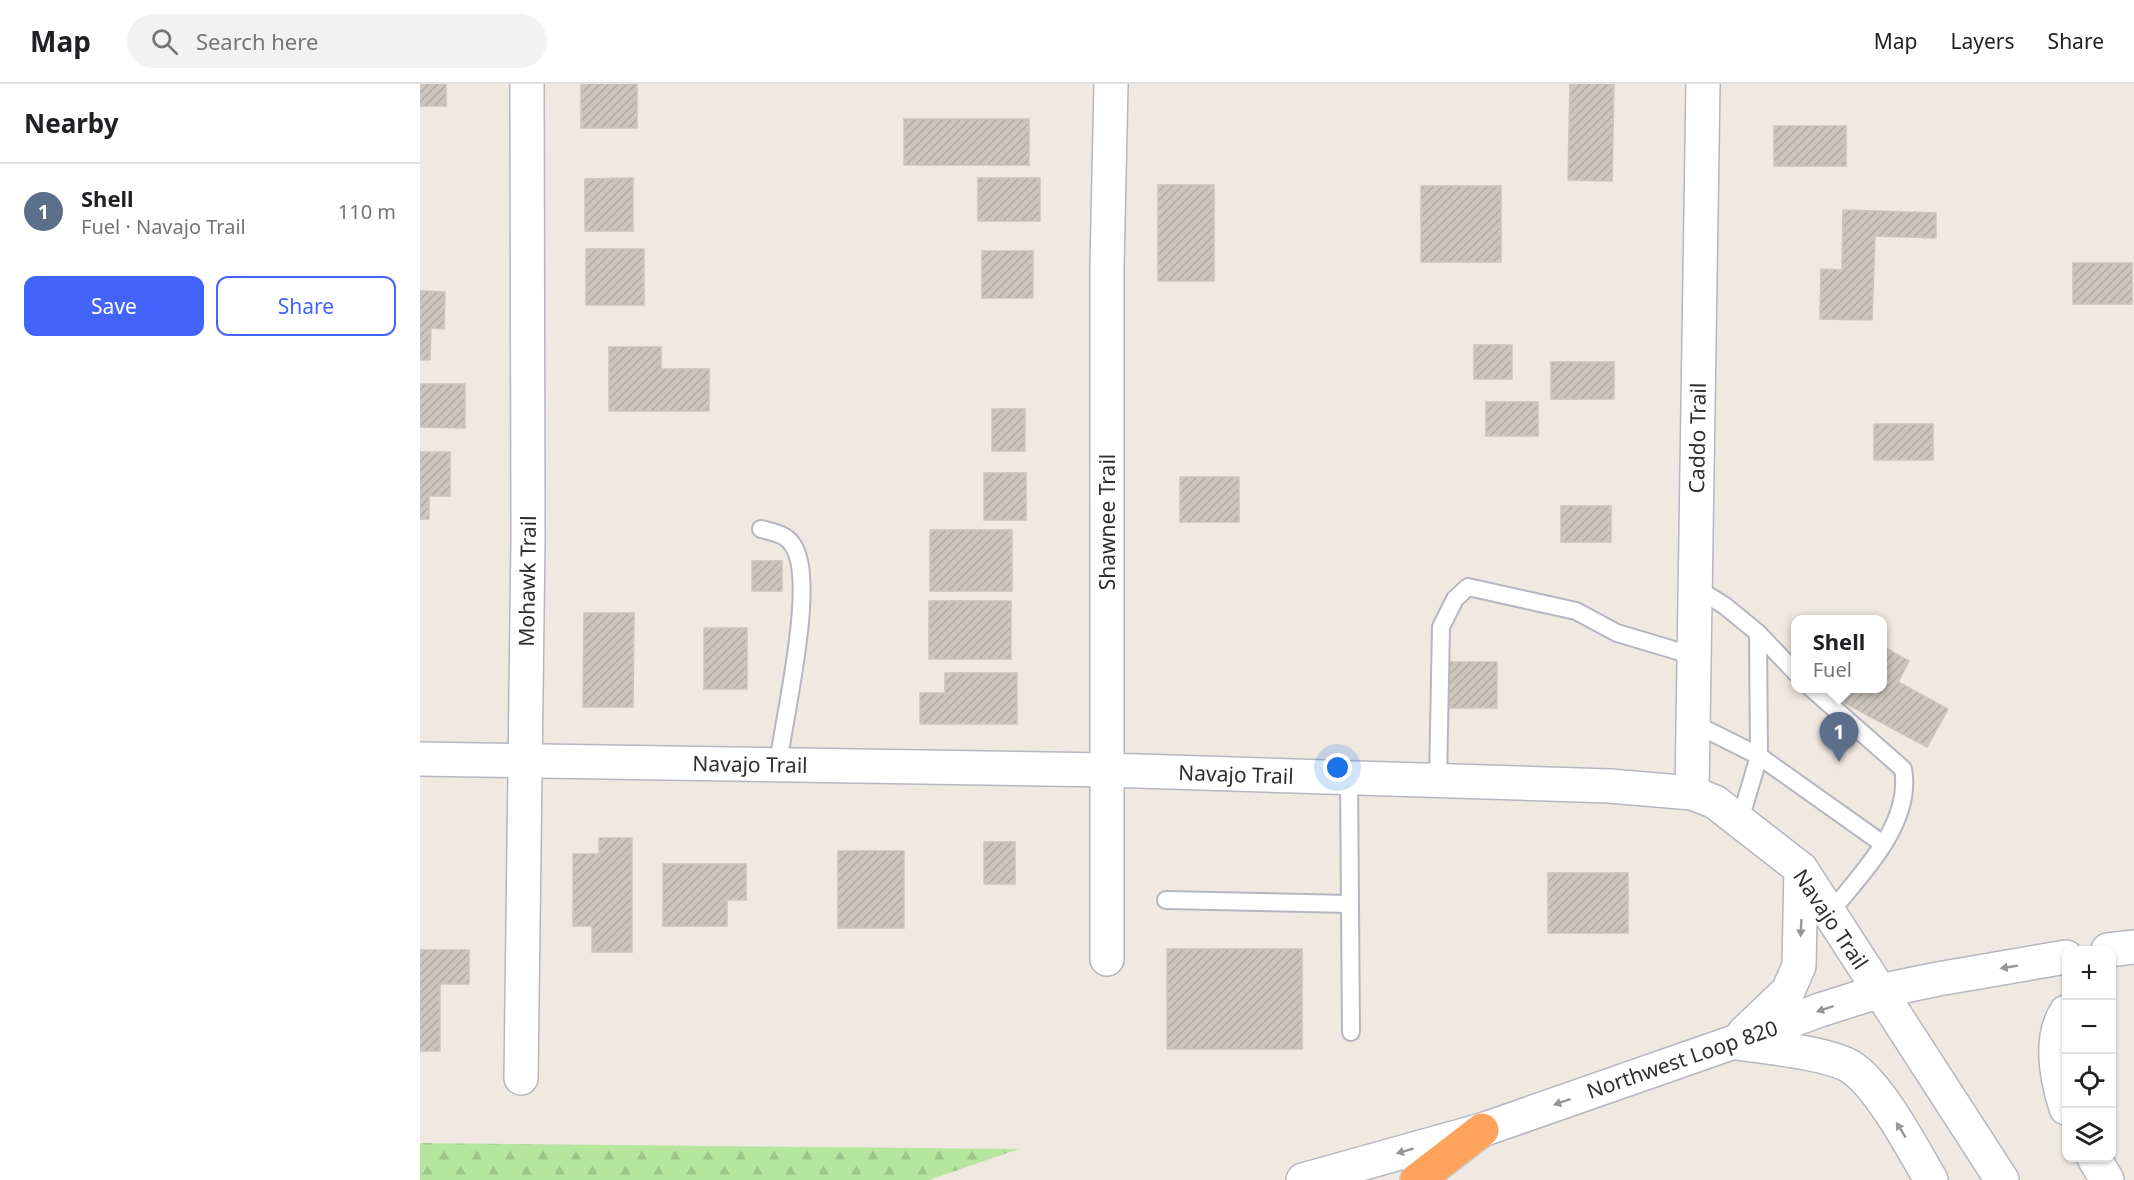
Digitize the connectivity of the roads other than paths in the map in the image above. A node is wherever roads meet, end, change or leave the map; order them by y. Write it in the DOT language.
graph roads {
  1 [pos="527,84"];
  2 [pos="1111,84"];
  3 [pos="1702,84"];
  4 [pos="761,529"];
  5 [pos="1695,587"];
  6 [pos="1758,633"];
  7 [pos="1694,656"];
  8 [pos="1791,668"];
  9 [pos="1817,693"];
  10 [pos="1693,723"];
  11 [pos="1759,756"];
  12 [pos="420,759"];
  13 [pos="524,761"];
  14 [pos="778,765"];
  15 [pos="1107,770"];
  16 [pos="1350,777"];
  17 [pos="1438,781"];
  18 [pos="1692,793"];
  19 [pos="1740,820"];
  20 [pos="1883,844"];
  21 [pos="1802,869"];
  22 [pos="1166,900"];
  23 [pos="1350,904"];
  24 [pos="1830,913"];
  25 [pos="2134,947"];
  26 [pos="2116,950"];
  27 [pos="2062,958"];
  28 [pos="1107,959"];
  29 [pos="1880,991"];
  30 [pos="2062,1023"];
  31 [pos="1351,1032"];
  32 [pos="1734,1042"];
  33 [pos="521,1077"];
  34 [pos="2062,1094"];
  35 [pos="1482,1130"];
  36 [pos="2096,1162"];
  37 [pos="1303,1180"];
  38 [pos="1417,1180"];
  39 [pos="1931,1180"];
  40 [pos="2002,1180"];
  41 [pos="2107,1180"];
  1 -- 13 [label="street, Mohawk Trail"];
  2 -- 15 [label="street, Shawnee Trail"];
  3 -- 5 [label="street, Caddo Trail"];
  4 -- 14 [label="lane"];
  5 -- 6 [label="lane"];
  5 -- 7 [label="street, Caddo Trail"];
  6 -- 8 [label="lane"];
  6 -- 11 [label="lane"];
  7 -- 10 [label="street, Caddo Trail"];
  7 -- 17 [label="lane"];
  9 -- 20 [label="lane"];
  10 -- 11 [label="lane"];
  10 -- 18 [label="street, Caddo Trail"];
  11 -- 19 [label="lane"];
  11 -- 20 [label="lane"];
  12 -- 13 [label="street, Navajo Trail"];
  13 -- 14 [label="street, Navajo Trail"];
  13 -- 33 [label="street, Mohawk Trail"];
  14 -- 15 [label="street, Navajo Trail"];
  15 -- 16 [label="street, Navajo Trail"];
  15 -- 28 [label="street, Shawnee Trail"];
  16 -- 17 [label="street, Navajo Trail"];
  16 -- 23 [label="lane"];
  17 -- 18 [label="street, Navajo Trail"];
  18 -- 19 [label="street, Navajo Trail"];
  19 -- 21 [label="street, Navajo Trail"];
  20 -- 24 [label="lane"];
  21 -- 24 [label="street, Navajo Trail"];
  21 -- 32 [label="street, one-way"];
  22 -- 23 [label="lane"];
  23 -- 31 [label="lane"];
  24 -- 29 [label="street, Navajo Trail"];
  25 -- 26 [label="street"];
  27 -- 29 [label="street, Northwest Loop 820, one-way"];
  29 -- 32 [label="street, Northwest Loop 820, one-way"];
  29 -- 40 [label="street, Navajo Trail"];
  30 -- 34 [label="street"];
  32 -- 35 [label="street, Northwest Loop 820, one-way"];
  39 -- 32 [label="street, one-way"];
  35 -- 37 [label="street, Northwest Loop 820, one-way"];
  35 -- 38 [label="highway"];
  36 -- 41 [label="street"];
}
